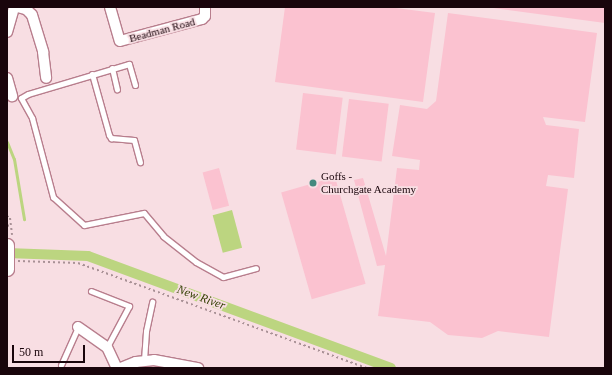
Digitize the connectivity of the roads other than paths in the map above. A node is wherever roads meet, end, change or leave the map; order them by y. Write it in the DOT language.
graph roads {
  1 [pos="14,7"];
  2 [pos="17,7"];
  3 [pos="110,7"];
  4 [pos="205,7"];
  5 [pos="7,32"];
  6 [pos="112,68"];
  7 [pos="92,74"];
  8 [pos="7,78"];
  9 [pos="46,78"];
  10 [pos="135,85"];
  11 [pos="117,89"];
  12 [pos="13,97"];
  13 [pos="140,162"];
  14 [pos="256,268"];
  15 [pos="91,291"];
  16 [pos="152,302"];
  17 [pos="78,327"];
  18 [pos="107,347"];
  19 [pos="144,360"];
  20 [pos="61,365"];
  21 [pos="117,368"];
  22 [pos="121,368"];
  23 [pos="198,368"];
  1 -- 5 [label="street"];
  2 -- 9 [label="street"];
  3 -- 4 [label="street, Beadman Road"];
  6 -- 7 [label="lane"];
  6 -- 10 [label="lane"];
  6 -- 11 [label="lane"];
  7 -- 12 [label="lane"];
  7 -- 13 [label="lane"];
  8 -- 12 [label="street"];
  12 -- 14 [label="lane"];
  15 -- 18 [label="lane"];
  16 -- 19 [label="lane"];
  17 -- 18 [label="street"];
  17 -- 20 [label="lane"];
  18 -- 21 [label="street"];
  19 -- 22 [label="street"];
  19 -- 23 [label="street"];
}
